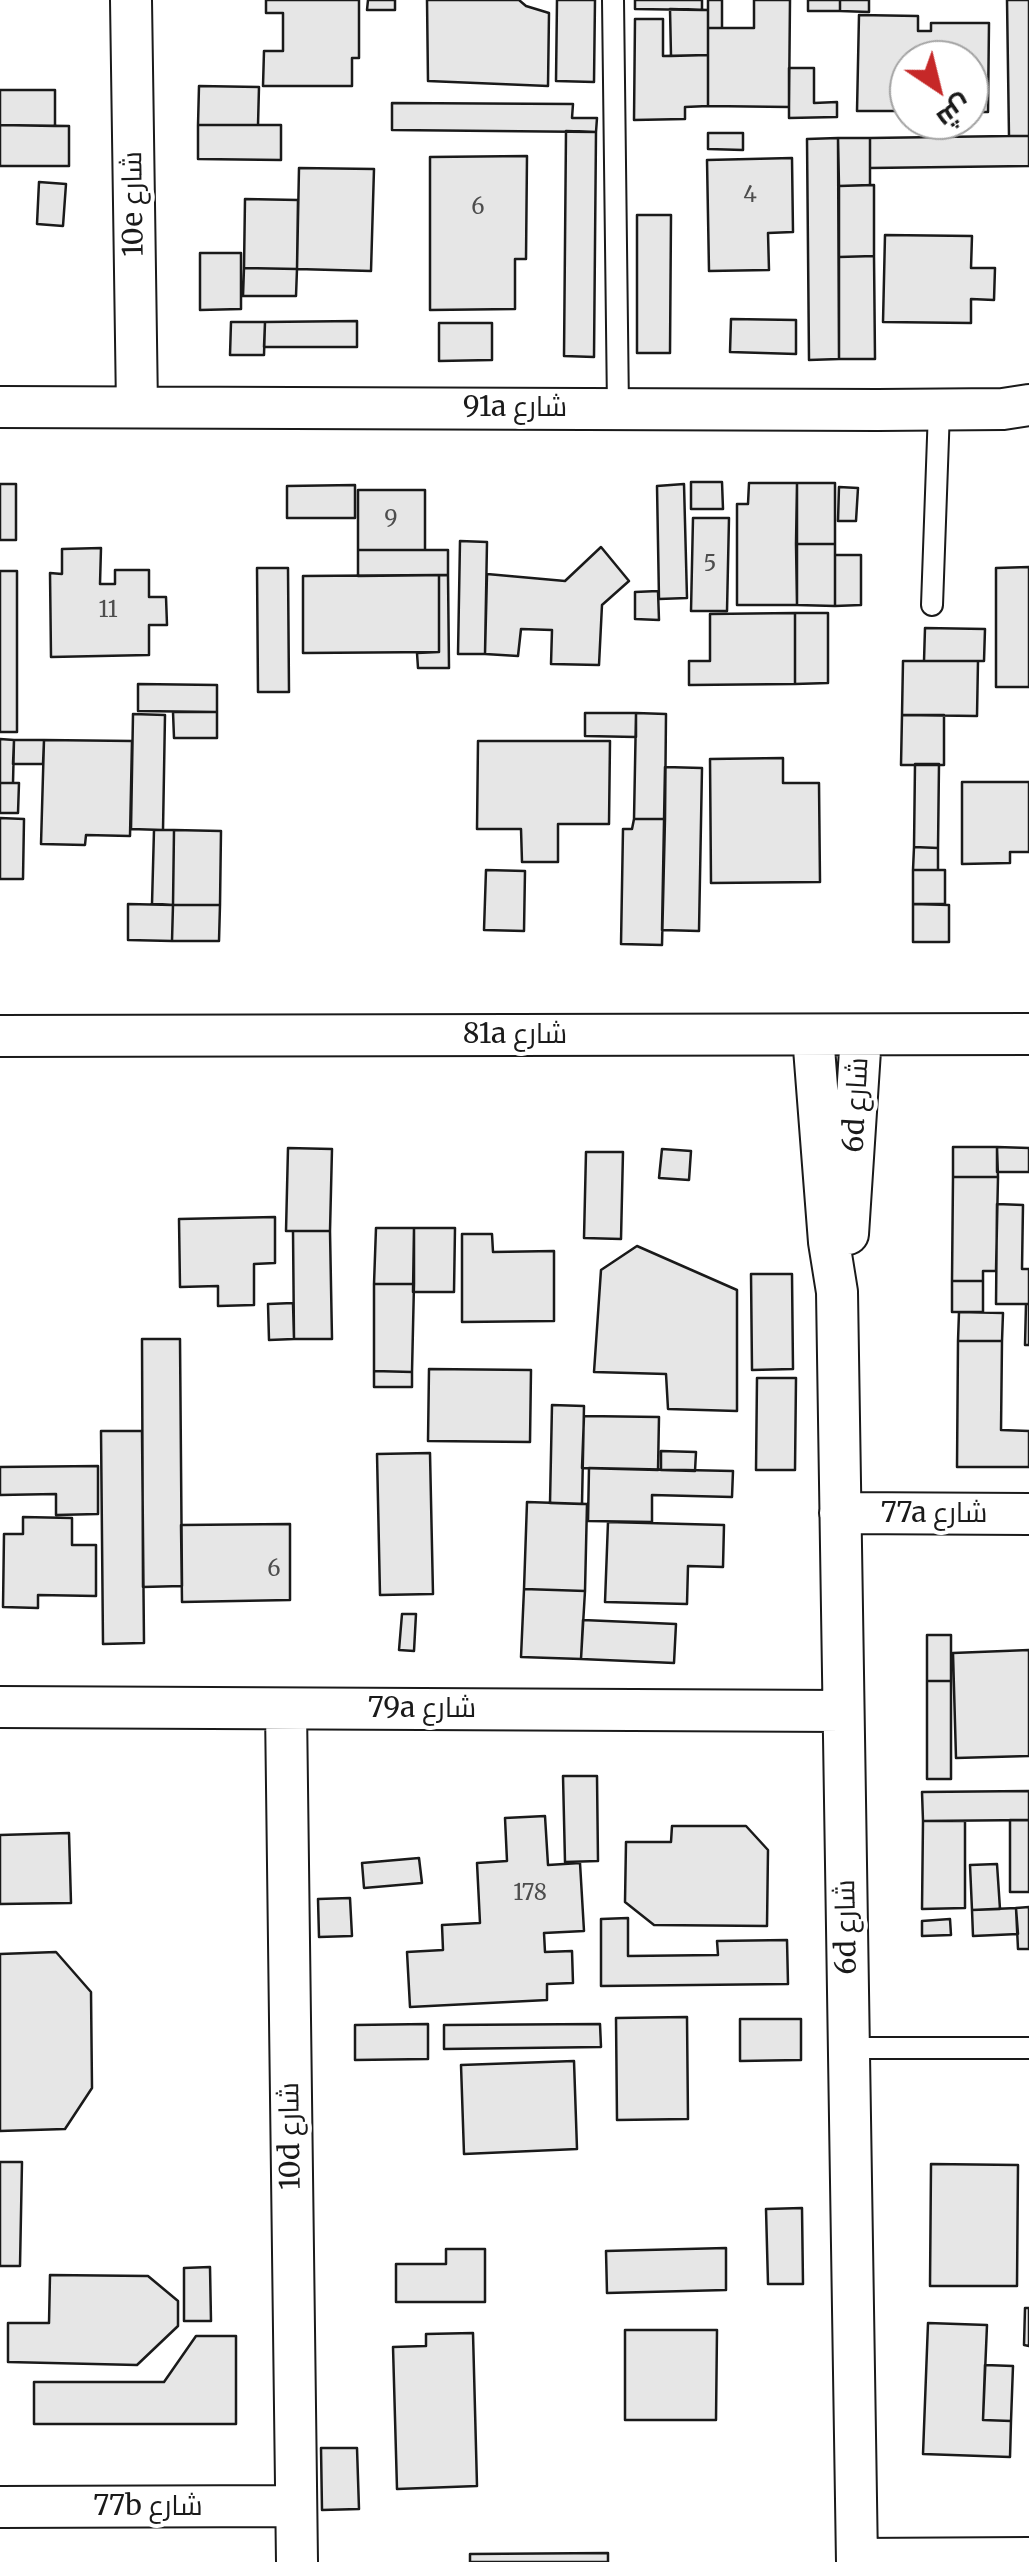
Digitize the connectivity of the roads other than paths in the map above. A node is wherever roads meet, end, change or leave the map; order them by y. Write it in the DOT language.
graph roads {
  1 [pos="130,0"];
  2 [pos="614,0"];
  3 [pos="1029,405"];
  4 [pos="0,407"];
  5 [pos="136,407"];
  6 [pos="618,408"];
  7 [pos="939,410"];
  8 [pos="932,605"];
  9 [pos="1029,1034"];
  10 [pos="0,1036"];
  11 [pos="814,1036"];
  12 [pos="860,1036"];
  13 [pos="836,1292"];
  14 [pos="840,1513"];
  15 [pos="1029,1514"];
  16 [pos="0,1707"];
  17 [pos="286,1709"];
  18 [pos="843,1711"];
  19 [pos="848,2048"];
  20 [pos="1029,2048"];
  21 [pos="295,2506"];
  22 [pos="0,2507"];
  23 [pos="1029,2558"];
  24 [pos="857,2560"];
  25 [pos="297,2562"];
  1 -- 5 [label="street, 10e شارع"];
  2 -- 6 [label="lane"];
  3 -- 7 [label="street, 91a شارع"];
  4 -- 5 [label="street, 91a شارع"];
  5 -- 6 [label="street, 91a شارع"];
  6 -- 7 [label="street, 91a شارع"];
  7 -- 8 [label="lane"];
  9 -- 12 [label="street, 81a شارع"];
  10 -- 11 [label="street, 81a شارع"];
  11 -- 12 [label="street, 81a شارع"];
  11 -- 13 [label="street, 6d شارع"];
  12 -- 13 [label="street, 6d شارع"];
  13 -- 14 [label="street, 6d شارع"];
  14 -- 15 [label="street, 77a شارع"];
  14 -- 18 [label="street, 6d شارع"];
  16 -- 17 [label="street, 79a شارع"];
  17 -- 18 [label="street, 79a شارع"];
  17 -- 21 [label="street, 10d شارع"];
  18 -- 19 [label="street, 6d شارع"];
  19 -- 20 [label="lane"];
  19 -- 24 [label="street, 6d شارع"];
  21 -- 22 [label="street, 77b شارع"];
  21 -- 25 [label="street, 10d شارع"];
  23 -- 24 [label="street"];
}
